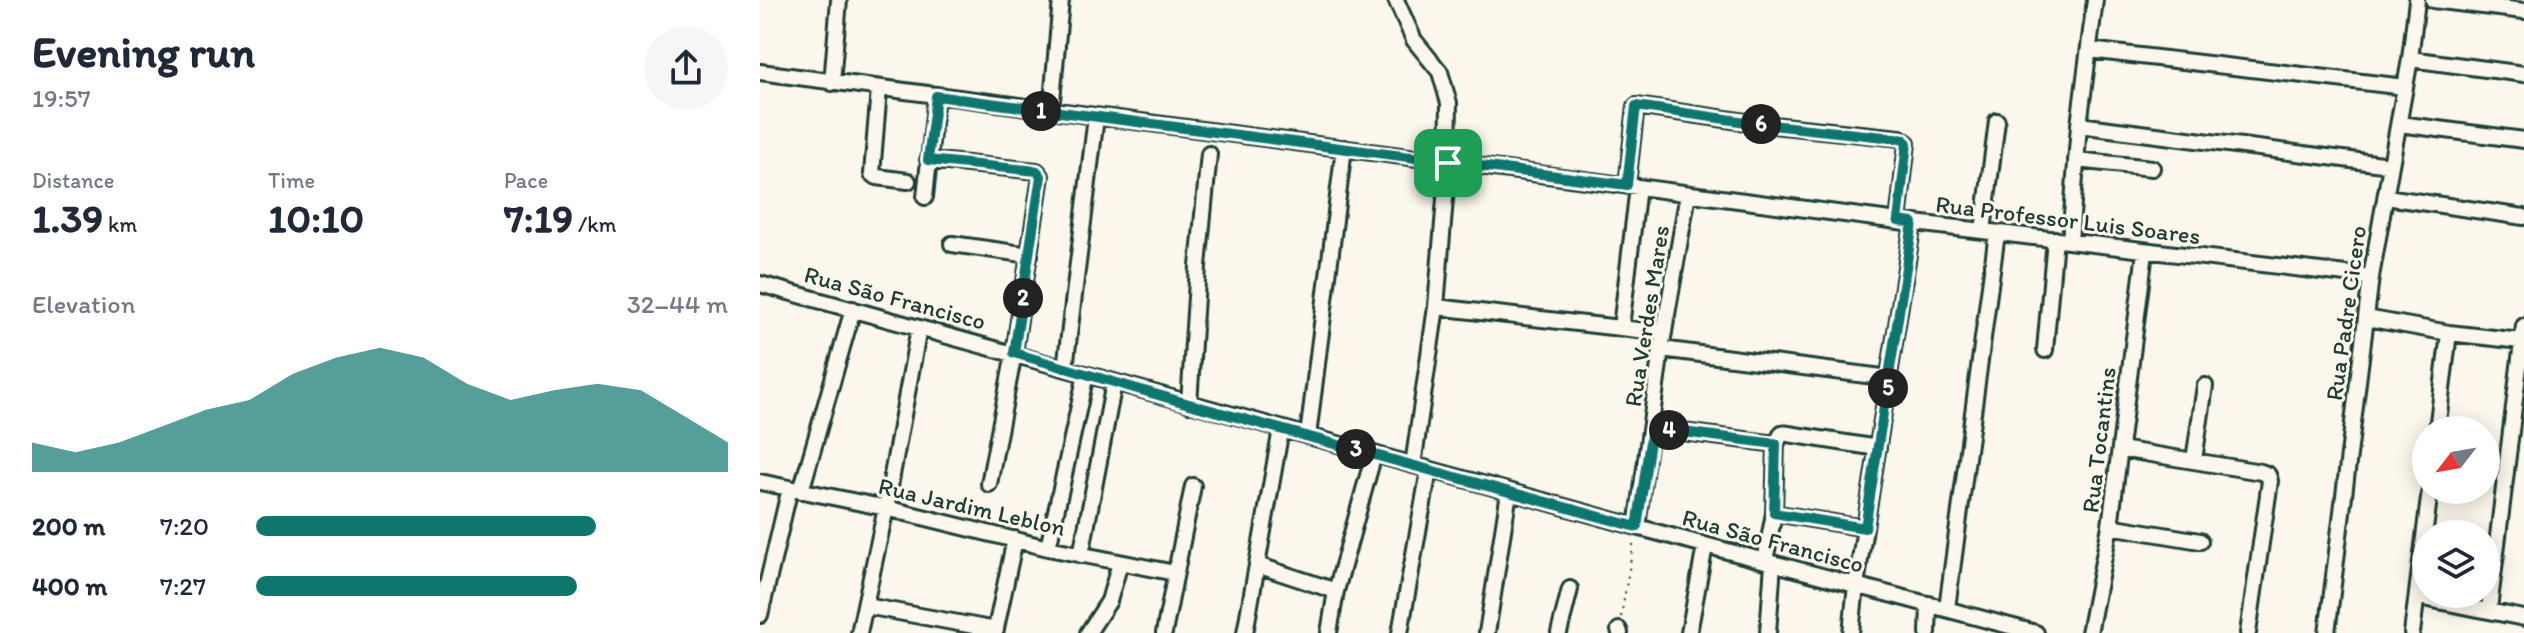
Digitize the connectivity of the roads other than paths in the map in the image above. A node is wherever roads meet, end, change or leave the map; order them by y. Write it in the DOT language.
graph roads {
  1 [pos="839,0"];
  2 [pos="1061,0"];
  3 [pos="1396,0"];
  4 [pos="2095,0"];
  5 [pos="2417,0"];
  6 [pos="2433,0"];
  7 [pos="2524,11"];
  8 [pos="2089,50"];
  9 [pos="2410,59"];
  10 [pos="760,72"];
  11 [pos="2524,74"];
  12 [pos="832,83"];
  13 [pos="2405,87"];
  14 [pos="879,89"];
  15 [pos="936,96"];
  16 [pos="1051,112"];
  17 [pos="1096,117"];
  18 [pos="1997,121"];
  19 [pos="2399,124"];
  20 [pos="2079,125"];
  21 [pos="2524,140"];
  22 [pos="1344,148"];
  23 [pos="1209,154"];
  24 [pos="928,160"];
  25 [pos="2076,160"];
  26 [pos="1448,163"];
  27 [pos="2390,165"];
  28 [pos="2152,168"];
  29 [pos="908,181"];
  30 [pos="1632,186"];
  31 [pos="1688,194"];
  32 [pos="925,197"];
  33 [pos="2386,197"];
  34 [pos="2524,217"];
  35 [pos="1905,222"];
  36 [pos="1990,232"];
  37 [pos="2063,240"];
  38 [pos="952,244"];
  39 [pos="2145,252"];
  40 [pos="1030,255"];
  41 [pos="2371,277"];
  42 [pos="760,284"];
  43 [pos="1436,307"];
  44 [pos="853,309"];
  45 [pos="2366,318"];
  46 [pos="1621,327"];
  47 [pos="919,328"];
  48 [pos="1664,333"];
  49 [pos="2449,333"];
  50 [pos="2523,334"];
  51 [pos="1661,349"];
  52 [pos="2045,350"];
  53 [pos="1014,353"];
  54 [pos="1065,368"];
  55 [pos="1086,374"];
  56 [pos="1890,378"];
  57 [pos="1114,383"];
  58 [pos="2205,386"];
  59 [pos="1189,404"];
  60 [pos="2439,416"];
  61 [pos="1652,428"];
  62 [pos="1281,429"];
  63 [pos="1308,436"];
  64 [pos="1776,444"];
  65 [pos="1878,448"];
  66 [pos="2120,449"];
  67 [pos="1374,454"];
  68 [pos="2194,460"];
  69 [pos="1413,465"];
  70 [pos="1429,470"];
  71 [pos="760,482"];
  72 [pos="989,484"];
  73 [pos="1193,486"];
  74 [pos="795,490"];
  75 [pos="1509,492"];
  76 [pos="886,508"];
  77 [pos="1774,513"];
  78 [pos="2110,526"];
  79 [pos="1637,527"];
  80 [pos="1865,528"];
  81 [pos="1015,539"];
  82 [pos="2200,541"];
  83 [pos="1705,546"];
  84 [pos="1048,548"];
  85 [pos="1081,555"];
  86 [pos="1769,562"];
  87 [pos="1120,563"];
  88 [pos="1257,565"];
  89 [pos="1175,573"];
  90 [pos="1856,585"];
  91 [pos="1570,589"];
  92 [pos="1336,591"];
  93 [pos="1929,604"];
  94 [pos="866,606"];
  95 [pos="1947,608"];
  96 [pos="2416,608"];
  97 [pos="2483,608"];
  98 [pos="2489,609"];
  99 [pos="760,615"];
  100 [pos="2524,618"];
  101 [pos="2010,630"];
  102 [pos="995,631"];
  103 [pos="859,633"];
  104 [pos="1088,633"];
  105 [pos="1164,633"];
  106 [pos="1245,633"];
  107 [pos="1329,633"];
  108 [pos="1400,633"];
  109 [pos="1487,633"];
  110 [pos="1559,633"];
  111 [pos="1689,633"];
  112 [pos="1768,633"];
  113 [pos="1851,633"];
  114 [pos="1928,633"];
  115 [pos="2036,633"];
  116 [pos="2089,633"];
  117 [pos="2248,633"];
  118 [pos="2327,633"];
  119 [pos="2412,633"];
  1 -- 12 [label="street"];
  2 -- 16 [label="street"];
  3 -- 26 [label="street"];
  4 -- 8 [label="street"];
  5 -- 9 [label="street, Rua Padre Cicero"];
  6 -- 7 [label="street"];
  8 -- 13 [label="street"];
  8 -- 20 [label="street"];
  9 -- 11 [label="street"];
  9 -- 13 [label="street, Rua Padre Cicero"];
  10 -- 12 [label="street, Rua Professor Luis Soares"];
  12 -- 14 [label="street, Rua Professor Luis Soares"];
  13 -- 19 [label="street, Rua Padre Cicero"];
  14 -- 15 [label="street, Rua Professor Luis Soares"];
  14 -- 29 [label="street"];
  15 -- 16 [label="street, Rua Professor Luis Soares"];
  15 -- 24 [label="street"];
  16 -- 17 [label="street, Rua Professor Luis Soares"];
  17 -- 22 [label="street, Rua Professor Luis Soares"];
  17 -- 54 [label="street"];
  18 -- 36 [label="street"];
  19 -- 21 [label="street"];
  19 -- 27 [label="street, Rua Padre Cicero"];
  20 -- 25 [label="street"];
  20 -- 27 [label="street"];
  22 -- 26 [label="street, Rua Professor Luis Soares"];
  22 -- 63 [label="street"];
  23 -- 59 [label="street"];
  24 -- 32 [label="street"];
  24 -- 40 [label="street"];
  25 -- 28 [label="street"];
  25 -- 37 [label="street"];
  26 -- 30 [label="street, Rua Professor Luis Soares"];
  26 -- 43 [label="street"];
  27 -- 33 [label="street, Rua Padre Cicero"];
  30 -- 31 [label="street, Rua Professor Luis Soares"];
  30 -- 35 [label="street"];
  30 -- 46 [label="street"];
  31 -- 35 [label="street, Rua Professor Luis Soares"];
  31 -- 48 [label="street, Rua Verdes Mares"];
  33 -- 34 [label="street"];
  33 -- 41 [label="street, Rua Padre Cicero"];
  35 -- 36 [label="street, Rua Professor Luis Soares"];
  35 -- 56 [label="street"];
  36 -- 37 [label="street, Rua Professor Luis Soares"];
  36 -- 95 [label="street"];
  37 -- 39 [label="street, Rua Professor Luis Soares"];
  37 -- 52 [label="street"];
  38 -- 40 [label="street"];
  39 -- 41 [label="street, Rua Professor Luis Soares"];
  39 -- 66 [label="street, Rua Tocantins"];
  40 -- 53 [label="street"];
  41 -- 45 [label="street, Rua Padre Cicero"];
  42 -- 44 [label="street, Rua São Francisco"];
  43 -- 46 [label="street"];
  43 -- 69 [label="street"];
  44 -- 47 [label="street, Rua São Francisco"];
  44 -- 74 [label="street"];
  45 -- 49 [label="street"];
  45 -- 118 [label="street, Rua Padre Cicero"];
  46 -- 48 [label="street"];
  47 -- 53 [label="street, Rua São Francisco"];
  47 -- 76 [label="street"];
  48 -- 51 [label="street, Rua Verdes Mares"];
  49 -- 50 [label="street"];
  49 -- 60 [label="street"];
  50 -- 98 [label="street"];
  51 -- 56 [label="street"];
  51 -- 61 [label="street, Rua Verdes Mares"];
  53 -- 54 [label="street, Rua São Francisco"];
  53 -- 72 [label="street"];
  54 -- 55 [label="street, Rua São Francisco"];
  55 -- 57 [label="street, Rua São Francisco"];
  55 -- 84 [label="street"];
  56 -- 65 [label="street"];
  57 -- 59 [label="street, Rua São Francisco"];
  57 -- 85 [label="street"];
  58 -- 68 [label="street"];
  59 -- 62 [label="street, Rua São Francisco"];
  61 -- 64 [label="street"];
  61 -- 79 [label="street, Rua Verdes Mares"];
  62 -- 63 [label="street, Rua São Francisco"];
  62 -- 88 [label="street"];
  63 -- 67 [label="street, Rua São Francisco"];
  64 -- 65 [label="street"];
  64 -- 77 [label="street"];
  65 -- 80 [label="street"];
  66 -- 68 [label="street"];
  66 -- 78 [label="street, Rua Tocantins"];
  67 -- 69 [label="street, Rua São Francisco"];
  67 -- 92 [label="street"];
  68 -- 117 [label="street"];
  69 -- 70 [label="street, Rua São Francisco"];
  70 -- 75 [label="street, Rua São Francisco"];
  70 -- 108 [label="street"];
  71 -- 74 [label="street, Rua Jardim Leblon"];
  73 -- 89 [label="street"];
  74 -- 76 [label="street, Rua Jardim Leblon"];
  74 -- 99 [label="street"];
  75 -- 79 [label="street, Rua São Francisco"];
  75 -- 109 [label="street"];
  76 -- 81 [label="street, Rua Jardim Leblon"];
  76 -- 94 [label="street"];
  77 -- 80 [label="street"];
  77 -- 86 [label="street"];
  78 -- 82 [label="street"];
  78 -- 116 [label="street, Rua Tocantins"];
  79 -- 83 [label="street, Rua São Francisco"];
  80 -- 90 [label="street"];
  81 -- 84 [label="street, Rua Jardim Leblon"];
  81 -- 102 [label="street"];
  83 -- 86 [label="street, Rua São Francisco"];
  83 -- 111 [label="street"];
  84 -- 85 [label="street, Rua Jardim Leblon"];
  85 -- 87 [label="street, Rua Jardim Leblon"];
  86 -- 90 [label="street, Rua São Francisco"];
  86 -- 112 [label="street"];
  87 -- 89 [label="street, Rua Jardim Leblon"];
  87 -- 104 [label="street"];
  88 -- 92 [label="street"];
  88 -- 106 [label="street"];
  89 -- 105 [label="street"];
  90 -- 93 [label="street, Rua São Francisco"];
  90 -- 113 [label="street"];
  91 -- 110 [label="street"];
  92 -- 107 [label="street"];
  93 -- 95 [label="street, Rua São Francisco"];
  93 -- 114 [label="street"];
  94 -- 102 [label="street"];
  94 -- 103 [label="street"];
  95 -- 101 [label="street, Rua São Francisco"];
  96 -- 119 [label="street"];
  97 -- 98 [label="street"];
  98 -- 100 [label="street"];
  101 -- 115 [label="street, Rua São Francisco"];
}
